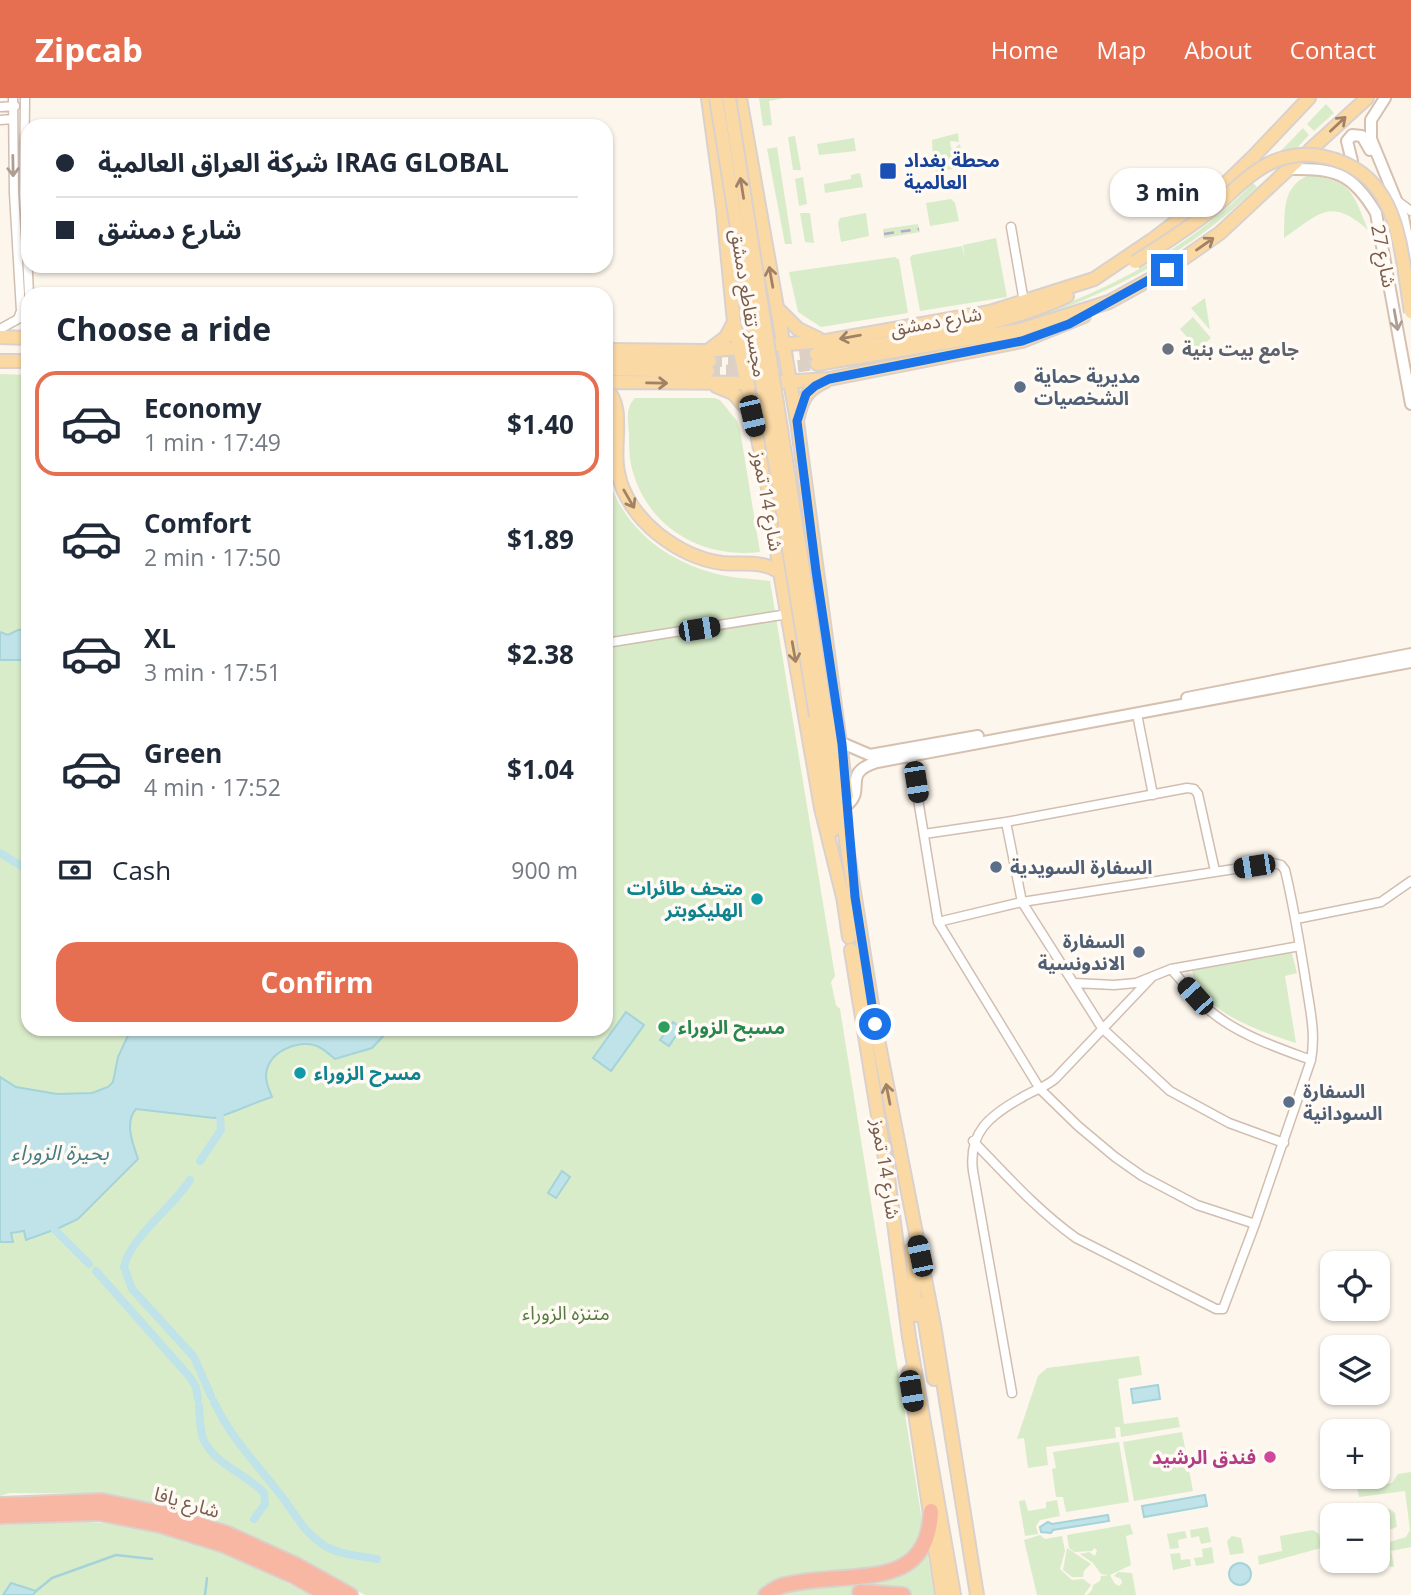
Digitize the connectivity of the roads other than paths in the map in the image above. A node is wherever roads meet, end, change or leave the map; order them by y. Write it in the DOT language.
graph roads {
  1 [pos="708,98"];
  2 [pos="716,98"];
  3 [pos="729,98"];
  4 [pos="740,98"];
  5 [pos="1309,98"];
  6 [pos="1367,98"];
  7 [pos="1385,98"];
  8 [pos="13,102"];
  9 [pos="25,102"];
  10 [pos="0,107"];
  11 [pos="13,119"];
  12 [pos="0,120"];
  13 [pos="1310,150"];
  14 [pos="1352,161"];
  15 [pos="1293,165"];
  16 [pos="1255,167"];
  17 [pos="1357,176"];
  18 [pos="1387,180"];
  19 [pos="1273,183"];
  20 [pos="1362,190"];
  21 [pos="1396,200"];
  22 [pos="1411,211"];
  23 [pos="1408,225"];
  24 [pos="1011,227"];
  25 [pos="21,252"];
  26 [pos="1411,259"];
  27 [pos="1100,276"];
  28 [pos="1024,302"];
  29 [pos="1109,302"];
  30 [pos="776,307"];
  31 [pos="21,312"];
  32 [pos="1411,312"];
  33 [pos="734,322"];
  34 [pos="0,329"];
  35 [pos="0,337"];
  36 [pos="21,338"];
  37 [pos="826,341"];
  38 [pos="778,344"];
  39 [pos="745,347"];
  40 [pos="613,351"];
  41 [pos="613,360"];
  42 [pos="0,361"];
  43 [pos="21,361"];
  44 [pos="708,367"];
  45 [pos="613,369"];
  46 [pos="829,379"];
  47 [pos="613,381"];
  48 [pos="785,381"];
  49 [pos="751,383"];
  50 [pos="613,397"];
  51 [pos="1411,404"];
  52 [pos="752,416"];
  53 [pos="797,421"];
  54 [pos="780,572"];
  55 [pos="788,614"];
  56 [pos="613,642"];
  57 [pos="1411,654"];
  58 [pos="1411,662"];
  59 [pos="1137,714"];
  60 [pos="821,715"];
  61 [pos="836,741"];
  62 [pos="911,756"];
  63 [pos="1153,795"];
  64 [pos="821,808"];
  65 [pos="841,812"];
  66 [pos="1006,822"];
  67 [pos="925,834"];
  68 [pos="1215,872"];
  69 [pos="1411,881"];
  70 [pos="849,899"];
  71 [pos="1022,902"];
  72 [pos="1296,919"];
  73 [pos="937,922"];
  74 [pos="1300,946"];
  75 [pos="1171,969"];
  76 [pos="1152,977"];
  77 [pos="1074,983"];
  78 [pos="869,1025"];
  79 [pos="1102,1028"];
  80 [pos="1311,1060"];
  81 [pos="1040,1089"];
  82 [pos="974,1141"];
  83 [pos="1284,1143"];
  84 [pos="910,1210"];
  85 [pos="1255,1224"];
  86 [pos="909,1337"];
  87 [pos="1012,1394"];
  88 [pos="0,1505"];
  89 [pos="931,1511"];
  90 [pos="0,1516"];
  91 [pos="328,1595"];
  92 [pos="350,1595"];
  93 [pos="766,1595"];
  94 [pos="785,1595"];
  95 [pos="903,1595"];
  96 [pos="942,1595"];
  97 [pos="954,1595"];
  98 [pos="962,1595"];
  99 [pos="969,1595"];
  100 [pos="977,1595"];
  1 -- 33 [label="main road, شارع 14 تموز"];
  2 -- 60 [label="main road, مجسر تقاطع دمشق, bridge"];
  60 -- 3 [label="main road, مجسر تقاطع دمشق, one-way, bridge"];
  30 -- 4 [label="main road, شارع 14 تموز, one-way"];
  5 -- 16 [label="main road, شارع دمشق"];
  13 -- 6 [label="main road, one-way"];
  7 -- 18 [label="street, شارع 27"];
  8 -- 9 [label="street"];
  8 -- 10 [label="street"];
  8 -- 11 [label="street"];
  11 -- 12 [label="street"];
  11 -- 25 [label="street, one-way"];
  14 -- 18 [label="street"];
  15 -- 19 [label="main road, شارع دمشق"];
  15 -- 20 [label="street"];
  16 -- 19 [label="main road"];
  16 -- 27 [label="main road, شارع دمشق"];
  17 -- 20 [label="street, شارع 27"];
  18 -- 21 [label="street, شارع 27"];
  29 -- 19 [label="main road, شارع دمشق, one-way"];
  20 -- 51 [label="street, شارع 27, one-way"];
  21 -- 22 [label="street"];
  21 -- 23 [label="street, شارع 27"];
  23 -- 26 [label="street, شارع 27"];
  24 -- 28 [label="street"];
  27 -- 28 [label="main road, شارع دمشق"];
  27 -- 29 [label="main road, شارع دمشق"];
  27 -- 32 [label="main road, bridge"];
  28 -- 37 [label="main road, شارع دمشق, one-way"];
  29 -- 46 [label="main road, شارع دمشق"];
  30 -- 37 [label="main road"];
  30 -- 38 [label="main road, شارع 14 تموز"];
  31 -- 34 [label="street"];
  33 -- 39 [label="main road, شارع 14 تموز"];
  33 -- 44 [label="main road"];
  35 -- 36 [label="main road"];
  37 -- 38 [label="main road, شارع دمشق"];
  38 -- 48 [label="main road, شارع 14 تموز"];
  39 -- 44 [label="main road"];
  39 -- 49 [label="main road, شارع 14 تموز"];
  40 -- 44 [label="main road"];
  41 -- 44 [label="main road"];
  42 -- 43 [label="main road"];
  44 -- 45 [label="main road"];
  47 -- 44 [label="main road, one-way"];
  44 -- 49 [label="main road"];
  44 -- 52 [label="main road"];
  46 -- 48 [label="main road, شارع دمشق"];
  46 -- 53 [label="main road"];
  48 -- 53 [label="main road, شارع 14 تموز"];
  49 -- 52 [label="main road, شارع 14 تموز"];
  50 -- 54 [label="main road, one-way"];
  52 -- 54 [label="main road, شارع 14 تموز"];
  53 -- 61 [label="main road, شارع 14 تموز"];
  54 -- 55 [label="main road, شارع 14 تموز"];
  55 -- 56 [label="street"];
  55 -- 64 [label="main road, شارع 14 تموز, one-way"];
  57 -- 61 [label="street"];
  58 -- 59 [label="street"];
  59 -- 62 [label="street"];
  59 -- 63 [label="street"];
  60 -- 61 [label="main road, شارع 14 تموز"];
  60 -- 65 [label="main road, شارع 14 تموز"];
  61 -- 65 [label="main road, شارع 14 تموز"];
  62 -- 65 [label="street"];
  62 -- 67 [label="street"];
  63 -- 66 [label="street"];
  63 -- 68 [label="street"];
  64 -- 65 [label="main road"];
  64 -- 70 [label="main road, شارع 14 تموز"];
  65 -- 70 [label="main road, شارع 14 تموز"];
  65 -- 70 [label="main road, شارع 14 تموز"];
  66 -- 67 [label="street"];
  66 -- 71 [label="street"];
  67 -- 73 [label="street"];
  68 -- 71 [label="street"];
  68 -- 72 [label="street"];
  69 -- 72 [label="street"];
  70 -- 78 [label="main road, شارع 14 تموز"];
  70 -- 78 [label="main road, شارع 14 تموز"];
  71 -- 73 [label="street"];
  71 -- 77 [label="street"];
  72 -- 74 [label="street"];
  73 -- 81 [label="street"];
  74 -- 75 [label="street"];
  74 -- 80 [label="street"];
  75 -- 76 [label="street"];
  75 -- 80 [label="street"];
  76 -- 77 [label="street"];
  76 -- 79 [label="street"];
  77 -- 79 [label="street"];
  84 -- 78 [label="main road, شارع 14 تموز, one-way"];
  78 -- 86 [label="main road, شارع 14 تموز"];
  79 -- 81 [label="street"];
  79 -- 83 [label="street"];
  80 -- 83 [label="street"];
  81 -- 82 [label="street"];
  81 -- 85 [label="street"];
  82 -- 85 [label="street"];
  82 -- 87 [label="street"];
  83 -- 85 [label="street"];
  84 -- 98 [label="main road, شارع 14 تموز"];
  84 -- 99 [label="main road"];
  84 -- 100 [label="main road, شارع 14 تموز"];
  86 -- 89 [label="main road"];
  86 -- 97 [label="main road, شارع 14 تموز"];
  88 -- 92 [label="highway, شارع يافا"];
  89 -- 93 [label="highway"];
  89 -- 96 [label="main road"];
  90 -- 91 [label="highway, شارع يافا"];
  94 -- 95 [label="highway"];
}
